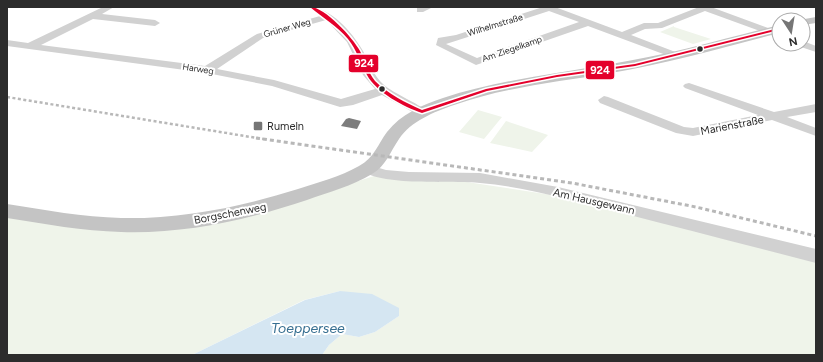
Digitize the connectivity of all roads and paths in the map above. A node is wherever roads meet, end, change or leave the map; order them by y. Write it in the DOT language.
graph roads {
  1 [pos="110,7"];
  2 [pos="312,7"];
  3 [pos="429,7"];
  4 [pos="548,7"];
  5 [pos="704,7"];
  6 [pos="420,10"];
  7 [pos="92,16"];
  8 [pos="328,17"];
  9 [pos="589,22"];
  10 [pos="155,23"];
  11 [pos="771,31"];
  12 [pos="771,33"];
  13 [pos="622,35"];
  14 [pos="441,40"];
  15 [pos="7,43"];
  16 [pos="30,46"];
  17 [pos="674,55"];
  18 [pos="207,70"];
  19 [pos="689,86"];
  20 [pos="384,90"];
  21 [pos="604,100"];
  22 [pos="816,108"];
  23 [pos="422,112"];
  24 [pos="774,116"];
  25 [pos="816,132"];
  26 [pos="369,169"];
  27 [pos="7,211"];
  28 [pos="816,256"];
  1 -- 7 [label="street"];
  2 -- 8 [label="street"];
  3 -- 6 [label="street"];
  4 -- 9 [label="street"];
  4 -- 14 [label="street, Wilhelmstraße"];
  5 -- 11 [label="street"];
  5 -- 13 [label="street"];
  7 -- 10 [label="street"];
  7 -- 16 [label="street"];
  8 -- 18 [label="street, Grüner Weg"];
  8 -- 20 [label="street"];
  9 -- 13 [label="street"];
  9 -- 14 [label="street, Am Ziegelkamp"];
  12 -- 17 [label="main road, Borgschenweg"];
  13 -- 17 [label="street"];
  15 -- 16 [label="street, Harweg"];
  16 -- 18 [label="street, Harweg"];
  17 -- 23 [label="main road, Borgschenweg"];
  18 -- 20 [label="street, Harweg"];
  19 -- 24 [label="street"];
  20 -- 23 [label="street"];
  21 -- 24 [label="street, Marienstraße"];
  22 -- 24 [label="street, Marienstraße"];
  23 -- 26 [label="main road, Borgschenweg"];
  24 -- 25 [label="street"];
  26 -- 27 [label="main road, Borgschenweg"];
  26 -- 28 [label="street, Am Hausgewann"];
}
